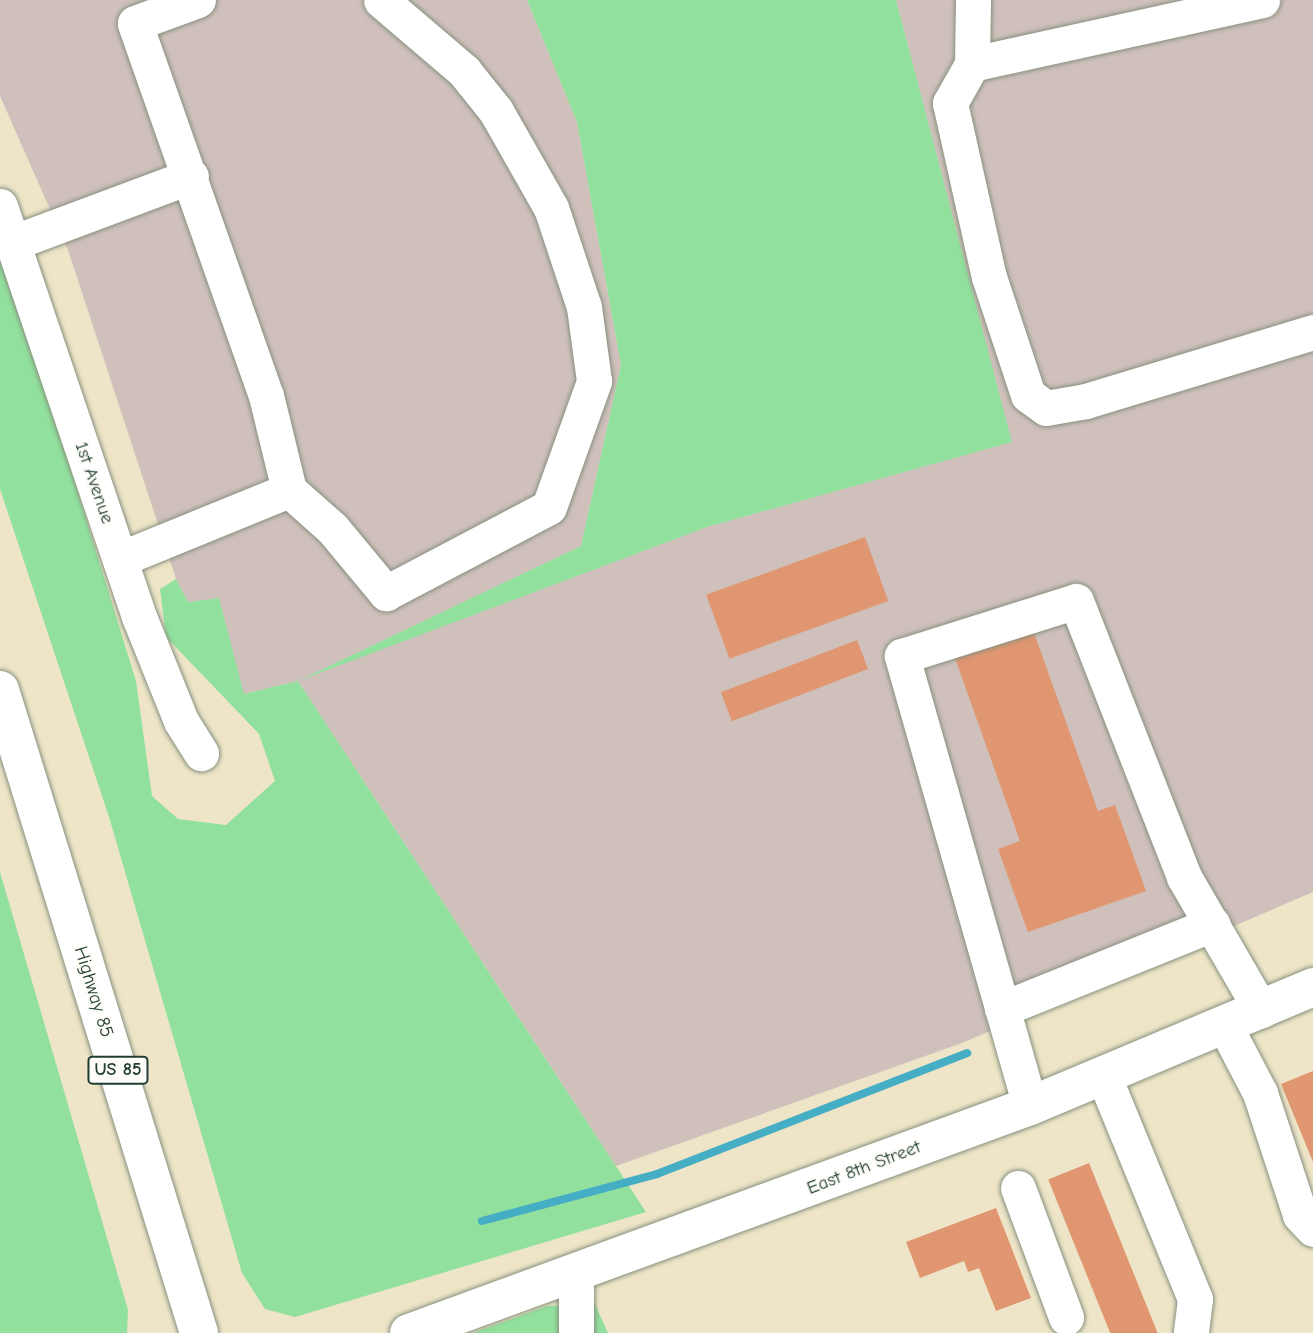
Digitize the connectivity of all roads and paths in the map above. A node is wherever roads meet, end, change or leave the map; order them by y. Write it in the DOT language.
graph roads {
  1 [pos="198,0"];
  2 [pos="381,0"];
  3 [pos="973,0"];
  4 [pos="1262,0"];
  5 [pos="972,64"];
  6 [pos="191,176"];
  7 [pos="0,206"];
  8 [pos="12,243"];
  9 [pos="1313,332"];
  10 [pos="289,490"];
  11 [pos="120,559"];
  12 [pos="0,690"];
  13 [pos="201,753"];
  14 [pos="1212,924"];
  15 [pos="1313,987"];
  16 [pos="1002,1009"];
  17 [pos="1261,1010"];
  18 [pos="1225,1026"];
  19 [pos="1104,1077"];
  20 [pos="1030,1105"];
  21 [pos="1018,1188"];
  22 [pos="1313,1229"];
  23 [pos="576,1275"];
  24 [pos="1066,1317"];
  25 [pos="199,1333"];
  26 [pos="409,1333"];
  27 [pos="576,1333"];
  28 [pos="1191,1333"];
  1 -- 6 [label="street"];
  2 -- 10 [label="street"];
  3 -- 5 [label="street"];
  4 -- 5 [label="street"];
  5 -- 9 [label="street"];
  6 -- 8 [label="street"];
  6 -- 10 [label="street"];
  7 -- 8 [label="street, 1st Avenue"];
  8 -- 11 [label="street, 1st Avenue"];
  10 -- 11 [label="street"];
  11 -- 13 [label="street, 1st Avenue"];
  12 -- 25 [label="main road, Highway 85 / US 85"];
  14 -- 16 [label="street"];
  14 -- 16 [label="street"];
  14 -- 17 [label="street"];
  15 -- 17 [label="main road, East 8th Street"];
  16 -- 20 [label="street"];
  17 -- 18 [label="main road, East 8th Street"];
  18 -- 19 [label="main road, East 8th Street"];
  18 -- 22 [label="street"];
  19 -- 20 [label="main road, East 8th Street"];
  19 -- 28 [label="street"];
  20 -- 23 [label="main road, East 8th Street"];
  21 -- 24 [label="street"];
  23 -- 26 [label="main road, East 8th Street"];
  23 -- 27 [label="street"];
}
